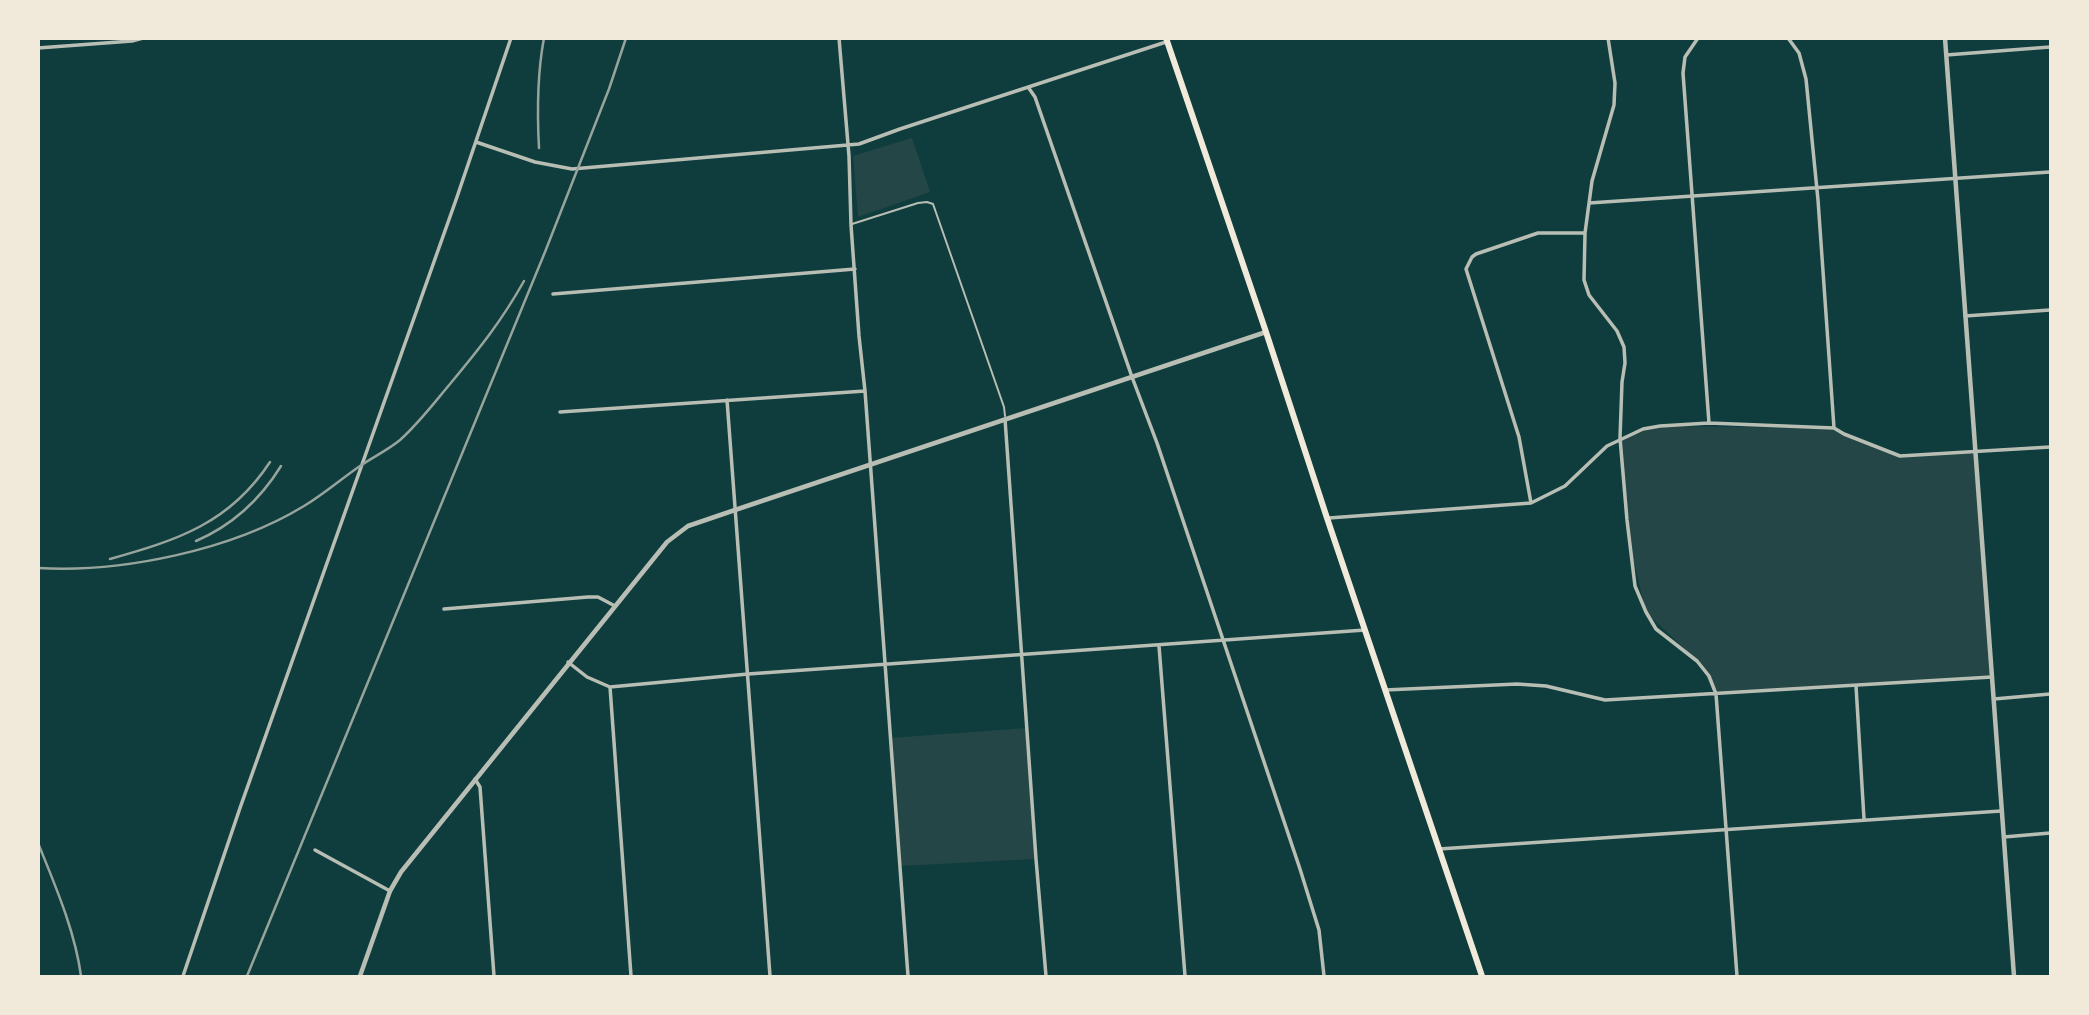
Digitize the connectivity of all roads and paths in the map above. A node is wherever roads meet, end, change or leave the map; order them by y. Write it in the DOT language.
graph roads {
  1 [pos="143,38"];
  2 [pos="510,38"];
  3 [pos="839,38"];
  4 [pos="1608,38"];
  5 [pos="1698,38"];
  6 [pos="1788,38"];
  7 [pos="1945,38"];
  8 [pos="1167,40"];
  9 [pos="2050,47"];
  10 [pos="38,48"];
  11 [pos="1946,55"];
  12 [pos="1028,87"];
  13 [pos="476,142"];
  14 [pos="848,145"];
  15 [pos="2050,172"];
  16 [pos="1955,179"];
  17 [pos="1817,189"];
  18 [pos="1692,198"];
  19 [pos="1589,204"];
  20 [pos="851,225"];
  21 [pos="1585,233"];
  22 [pos="855,269"];
  23 [pos="553,294"];
  24 [pos="2050,310"];
  25 [pos="1965,316"];
  26 [pos="1266,332"];
  27 [pos="1132,377"];
  28 [pos="865,391"];
  29 [pos="727,400"];
  30 [pos="560,412"];
  31 [pos="1005,419"];
  32 [pos="1709,423"];
  33 [pos="1834,428"];
  34 [pos="1620,438"];
  35 [pos="2050,447"];
  36 [pos="1976,452"];
  37 [pos="870,465"];
  38 [pos="1531,503"];
  39 [pos="735,510"];
  40 [pos="1327,518"];
  41 [pos="615,606"];
  42 [pos="444,609"];
  43 [pos="1365,630"];
  44 [pos="1222,641"];
  45 [pos="1159,646"];
  46 [pos="1022,654"];
  47 [pos="568,662"];
  48 [pos="884,665"];
  49 [pos="748,674"];
  50 [pos="1992,677"];
  51 [pos="1856,686"];
  52 [pos="610,687"];
  53 [pos="1385,690"];
  54 [pos="1716,694"];
  55 [pos="2050,694"];
  56 [pos="1994,699"];
  57 [pos="475,779"];
  58 [pos="2001,811"];
  59 [pos="1864,819"];
  60 [pos="1726,829"];
  61 [pos="2050,833"];
  62 [pos="2004,837"];
  63 [pos="1439,849"];
  64 [pos="315,850"];
  65 [pos="390,891"];
  66 [pos="183,976"];
  67 [pos="360,976"];
  68 [pos="494,976"];
  69 [pos="631,976"];
  70 [pos="770,976"];
  71 [pos="908,976"];
  72 [pos="1046,976"];
  73 [pos="1185,976"];
  74 [pos="1324,976"];
  75 [pos="1482,976"];
  76 [pos="1737,976"];
  77 [pos="2014,976"];
  1 -- 10 [label="street"];
  2 -- 13 [label="street"];
  3 -- 14 [label="street"];
  4 -- 19 [label="street"];
  5 -- 18 [label="street"];
  6 -- 17 [label="street"];
  7 -- 11 [label="street"];
  8 -- 12 [label="street"];
  8 -- 26 [label="main road"];
  9 -- 11 [label="street"];
  11 -- 16 [label="street"];
  12 -- 14 [label="street"];
  12 -- 27 [label="street"];
  13 -- 14 [label="street"];
  13 -- 66 [label="street"];
  14 -- 20 [label="street"];
  15 -- 16 [label="street"];
  16 -- 17 [label="street"];
  16 -- 25 [label="street"];
  17 -- 18 [label="street"];
  17 -- 33 [label="street"];
  18 -- 19 [label="street"];
  18 -- 32 [label="street"];
  19 -- 21 [label="street"];
  20 -- 22 [label="street"];
  20 -- 31 [label="lane"];
  21 -- 34 [label="street"];
  21 -- 38 [label="street"];
  22 -- 23 [label="street"];
  22 -- 28 [label="street"];
  24 -- 25 [label="street"];
  25 -- 36 [label="street"];
  26 -- 27 [label="street"];
  26 -- 40 [label="main road"];
  27 -- 31 [label="street"];
  27 -- 44 [label="street"];
  28 -- 29 [label="street"];
  28 -- 37 [label="street"];
  29 -- 30 [label="street"];
  29 -- 39 [label="street"];
  31 -- 37 [label="street"];
  31 -- 46 [label="street"];
  32 -- 33 [label="street"];
  32 -- 34 [label="street"];
  33 -- 36 [label="street"];
  34 -- 38 [label="street"];
  34 -- 54 [label="street"];
  35 -- 36 [label="street"];
  36 -- 50 [label="street"];
  37 -- 39 [label="street"];
  37 -- 48 [label="street"];
  38 -- 40 [label="street"];
  39 -- 41 [label="street"];
  39 -- 49 [label="street"];
  40 -- 43 [label="main road"];
  41 -- 42 [label="street"];
  41 -- 47 [label="street"];
  43 -- 44 [label="street"];
  43 -- 53 [label="main road"];
  44 -- 45 [label="street"];
  44 -- 74 [label="street"];
  45 -- 46 [label="street"];
  45 -- 73 [label="street"];
  46 -- 48 [label="street"];
  46 -- 72 [label="street"];
  47 -- 52 [label="street"];
  47 -- 57 [label="street"];
  48 -- 49 [label="street"];
  48 -- 71 [label="street"];
  49 -- 52 [label="street"];
  49 -- 70 [label="street"];
  50 -- 51 [label="street"];
  50 -- 56 [label="street"];
  51 -- 54 [label="street"];
  51 -- 59 [label="street"];
  52 -- 69 [label="street"];
  53 -- 54 [label="street"];
  53 -- 63 [label="main road"];
  54 -- 60 [label="street"];
  55 -- 56 [label="street"];
  56 -- 58 [label="street"];
  57 -- 65 [label="street"];
  57 -- 68 [label="street"];
  58 -- 59 [label="street"];
  58 -- 62 [label="street"];
  59 -- 60 [label="street"];
  60 -- 63 [label="street"];
  60 -- 76 [label="street"];
  61 -- 62 [label="street"];
  62 -- 77 [label="street"];
  63 -- 75 [label="main road"];
  64 -- 65 [label="street"];
  65 -- 67 [label="street"];
}
